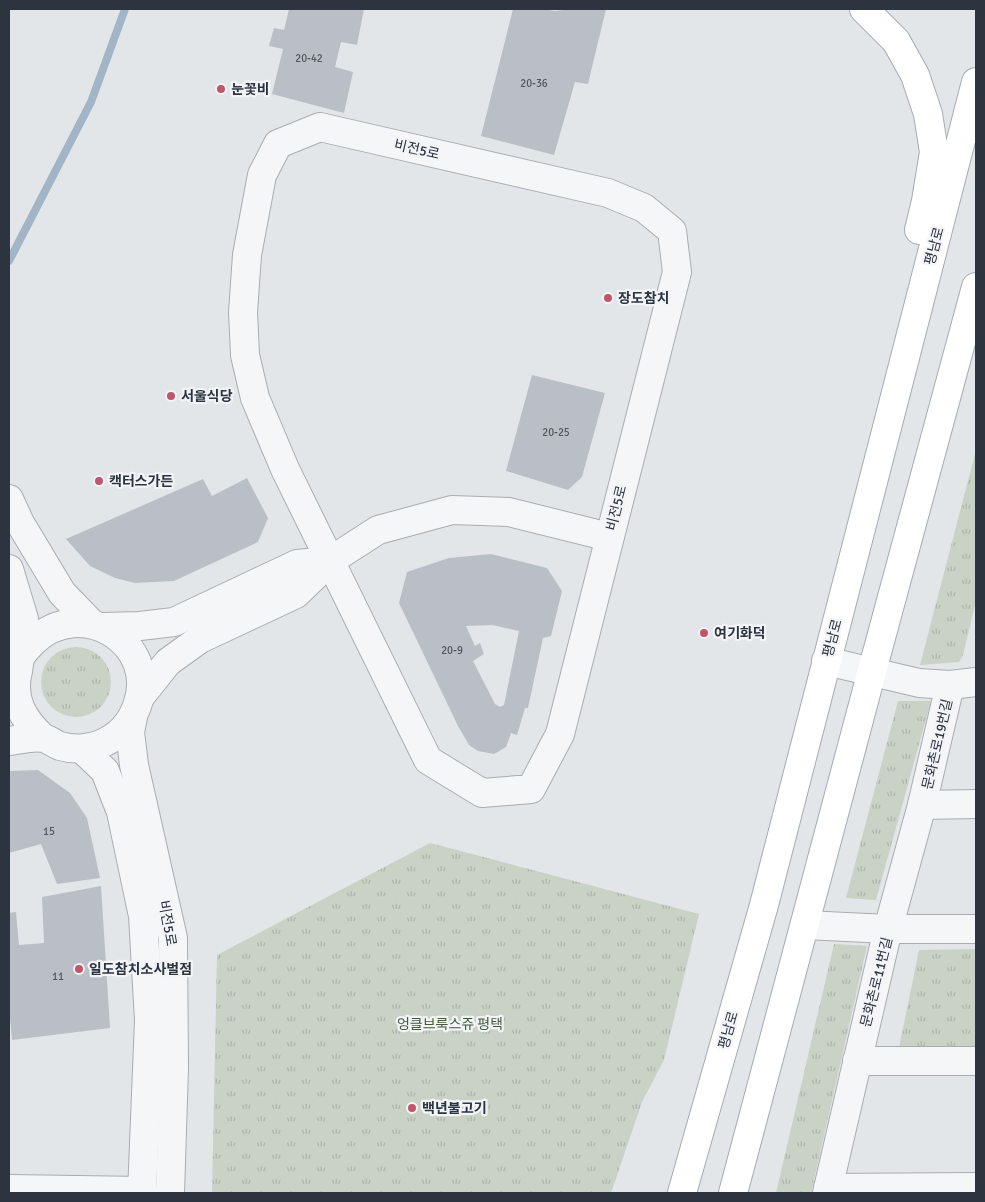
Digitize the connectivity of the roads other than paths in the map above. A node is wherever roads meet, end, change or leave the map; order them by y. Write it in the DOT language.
graph roads {
  1 [pos="864,9"];
  2 [pos="976,82"];
  3 [pos="976,287"];
  4 [pos="881,449"];
  5 [pos="9,499"];
  6 [pos="609,537"];
  7 [pos="330,561"];
  8 [pos="9,570"];
  9 [pos="97,625"];
  10 [pos="826,661"];
  11 [pos="872,671"];
  12 [pos="15,673"];
  13 [pos="963,683"];
  14 [pos="137,707"];
  15 [pos="43,738"];
  16 [pos="9,741"];
  17 [pos="82,748"];
  18 [pos="976,804"];
  19 [pos="922,806"];
  20 [pos="805,925"];
  21 [pos="888,929"];
  22 [pos="976,929"];
  23 [pos="857,1061"];
  24 [pos="976,1061"];
  25 [pos="976,1188"];
  26 [pos="9,1189"];
  27 [pos="827,1191"];
  28 [pos="143,1192"];
  29 [pos="170,1193"];
  30 [pos="682,1193"];
  31 [pos="732,1193"];
  1 -- 4 [label="main road"];
  2 -- 4 [label="main road, 평남로"];
  3 -- 11 [label="main road"];
  4 -- 10 [label="main road, 평남로"];
  5 -- 9 [label="street"];
  6 -- 7 [label="street, 비전5로"];
  6 -- 7 [label="street, 비전5로"];
  6 -- 7 [label="street, 비전5로"];
  7 -- 9 [label="street"];
  7 -- 14 [label="street"];
  8 -- 12 [label="street"];
  9 -- 12 [label="street"];
  9 -- 14 [label="street"];
  10 -- 11 [label="street"];
  10 -- 30 [label="main road, 평남로"];
  11 -- 13 [label="street"];
  11 -- 20 [label="main road"];
  12 -- 15 [label="street"];
  13 -- 19 [label="street, 문화촌로19번길"];
  14 -- 17 [label="street"];
  14 -- 29 [label="street, 비전5로"];
  15 -- 16 [label="street"];
  15 -- 17 [label="street"];
  17 -- 28 [label="street, 비전5로"];
  18 -- 19 [label="street, 문화촌로19번길"];
  19 -- 21 [label="street"];
  20 -- 21 [label="street"];
  20 -- 31 [label="main road"];
  21 -- 22 [label="street, 문화촌로11번길"];
  21 -- 23 [label="street, 문화촌로11번길"];
  23 -- 24 [label="street"];
  23 -- 27 [label="street, 문화촌로11번길"];
  25 -- 27 [label="street, 문화촌로11번길"];
  26 -- 28 [label="street"];
}
